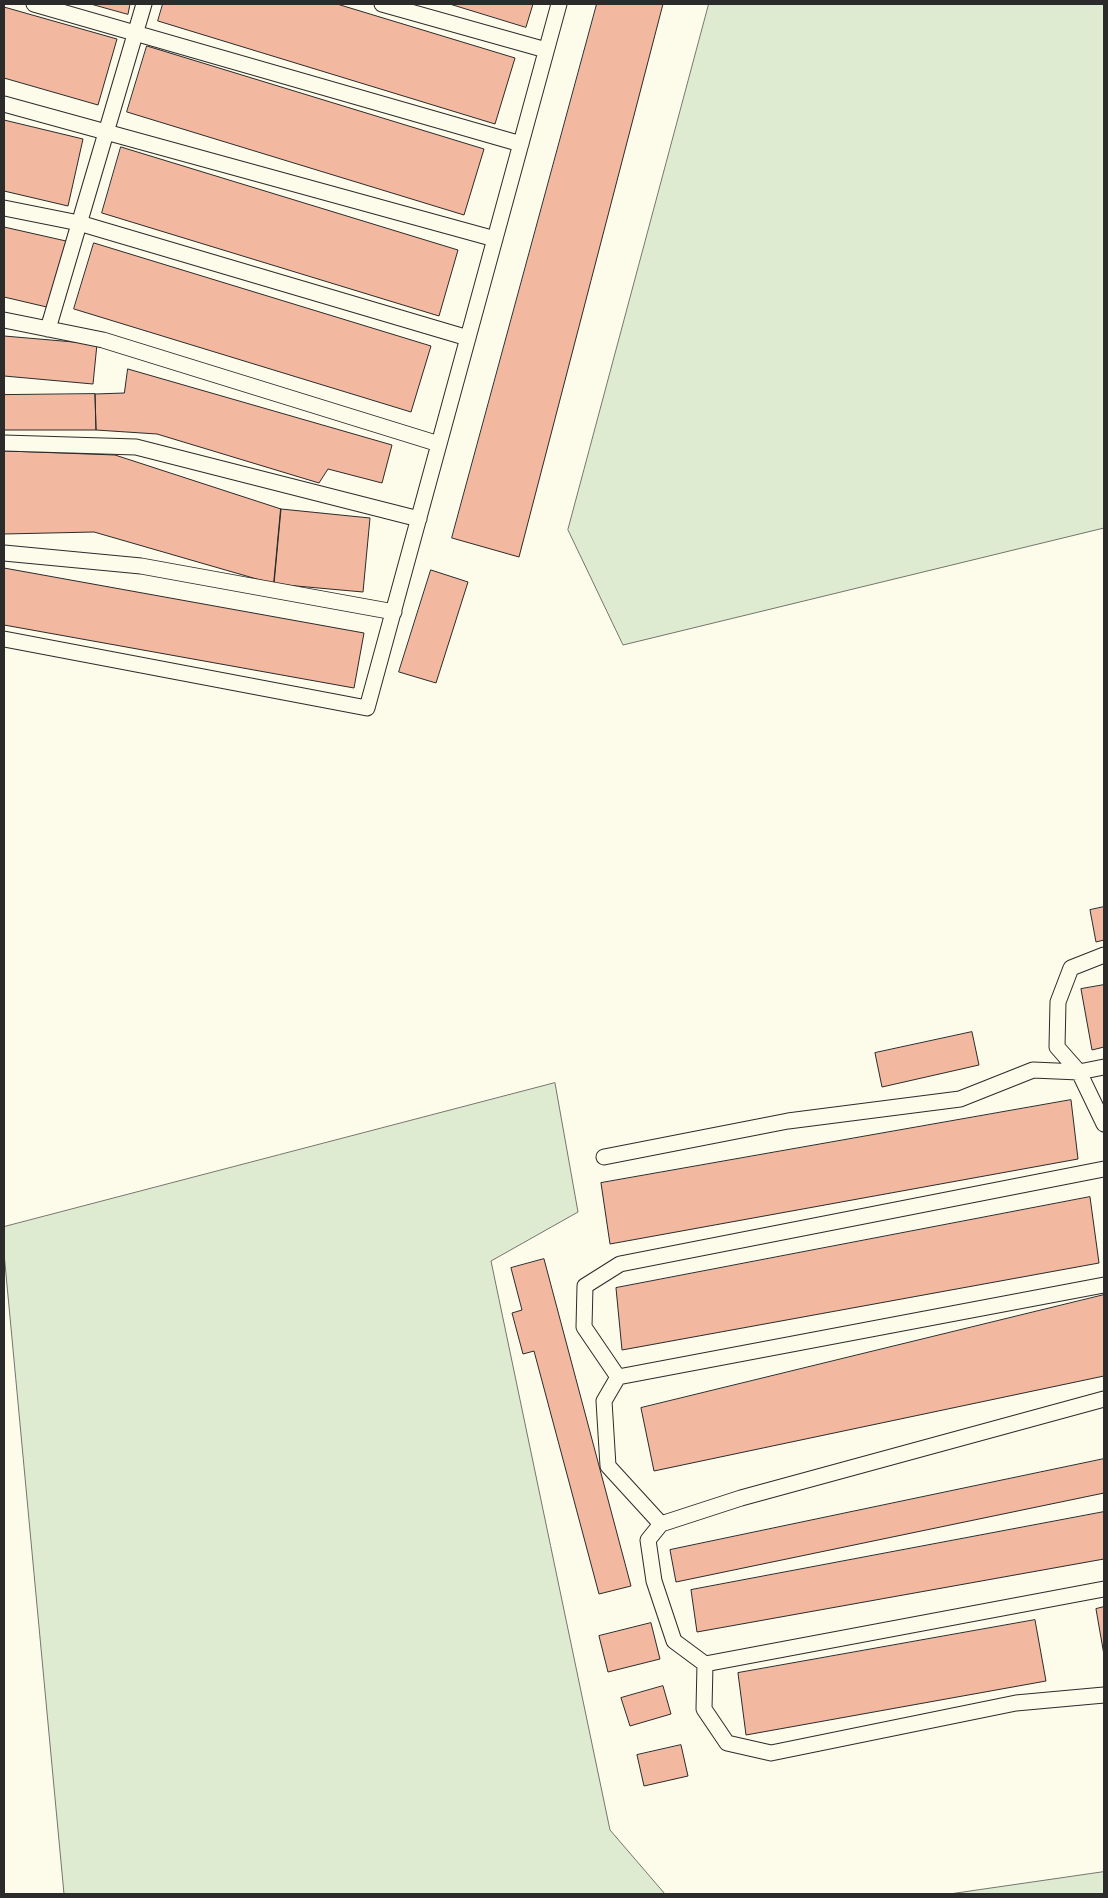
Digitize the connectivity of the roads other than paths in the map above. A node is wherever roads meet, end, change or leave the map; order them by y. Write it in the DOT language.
graph roads {
  1 [pos="34,4"];
  2 [pos="144,4"];
  3 [pos="382,4"];
  4 [pos="559,4"];
  5 [pos="135,33"];
  6 [pos="546,50"];
  7 [pos="4,104"];
  8 [pos="106,132"];
  9 [pos="521,144"];
  10 [pos="4,208"];
  11 [pos="79,223"];
  12 [pos="495,239"];
  13 [pos="4,320"];
  14 [pos="48,329"];
  15 [pos="468,338"];
  16 [pos="4,443"];
  17 [pos="439,444"];
  18 [pos="419,519"];
  19 [pos="4,553"];
  20 [pos="394,612"];
  21 [pos="4,639"];
  22 [pos="1104,955"];
  23 [pos="1104,1067"];
  24 [pos="1079,1072"];
  25 [pos="1104,1124"];
  26 [pos="604,1157"];
  27 [pos="1104,1169"];
  28 [pos="1104,1285"];
  29 [pos="618,1377"];
  30 [pos="1104,1399"];
  31 [pos="661,1524"];
  32 [pos="1104,1589"];
  33 [pos="705,1664"];
  34 [pos="1104,1695"];
  1 -- 5 [label="lane"];
  2 -- 5 [label="lane"];
  3 -- 6 [label="lane"];
  4 -- 6 [label="lane"];
  5 -- 8 [label="lane"];
  5 -- 9 [label="lane"];
  6 -- 9 [label="lane"];
  7 -- 8 [label="lane"];
  8 -- 11 [label="lane"];
  8 -- 12 [label="lane"];
  9 -- 12 [label="lane"];
  10 -- 11 [label="lane"];
  11 -- 14 [label="lane"];
  11 -- 15 [label="lane"];
  12 -- 15 [label="lane"];
  13 -- 14 [label="lane"];
  14 -- 17 [label="lane"];
  15 -- 17 [label="lane"];
  16 -- 18 [label="lane"];
  17 -- 18 [label="lane"];
  18 -- 20 [label="lane"];
  19 -- 20 [label="lane"];
  20 -- 21 [label="lane"];
  22 -- 24 [label="lane"];
  23 -- 24 [label="lane"];
  24 -- 25 [label="lane"];
  24 -- 26 [label="lane"];
  27 -- 29 [label="lane"];
  28 -- 29 [label="lane"];
  29 -- 31 [label="lane"];
  30 -- 31 [label="lane"];
  31 -- 33 [label="lane"];
  32 -- 33 [label="lane"];
  33 -- 34 [label="lane"];
}
